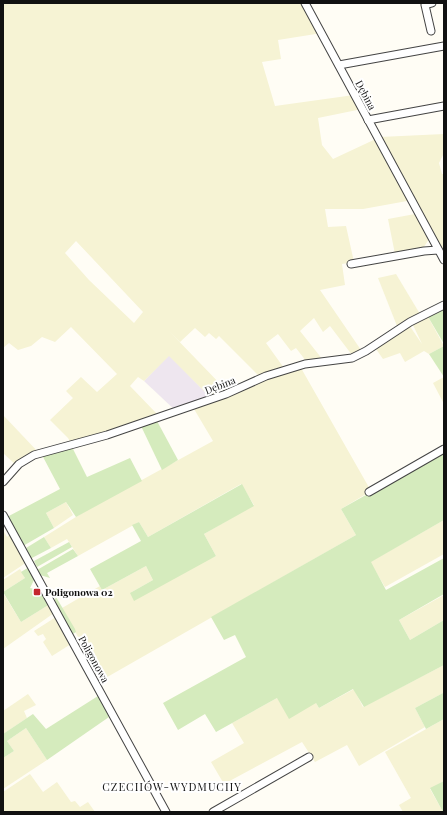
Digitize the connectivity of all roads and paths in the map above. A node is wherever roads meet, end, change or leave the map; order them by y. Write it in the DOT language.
graph roads {
  1 [pos="432,3"];
  2 [pos="308,4"];
  3 [pos="431,31"];
  4 [pos="444,46"];
  5 [pos="339,65"];
  6 [pos="444,106"];
  7 [pos="368,120"];
  8 [pos="438,250"];
  9 [pos="444,260"];
  10 [pos="351,264"];
  11 [pos="444,305"];
  12 [pos="444,449"];
  13 [pos="3,482"];
  14 [pos="369,492"];
  15 [pos="3,515"];
  16 [pos="309,757"];
  17 [pos="166,812"];
  18 [pos="213,812"];
  1 -- 3 [label="street"];
  2 -- 5 [label="street, Dębina"];
  4 -- 5 [label="street"];
  5 -- 7 [label="street, Dębina"];
  6 -- 7 [label="street"];
  7 -- 8 [label="street, Dębina"];
  8 -- 9 [label="street, Dębina"];
  8 -- 10 [label="street"];
  11 -- 13 [label="street, Dębina"];
  12 -- 14 [label="street"];
  15 -- 17 [label="street, Poligonowa"];
  16 -- 18 [label="street"];
}
